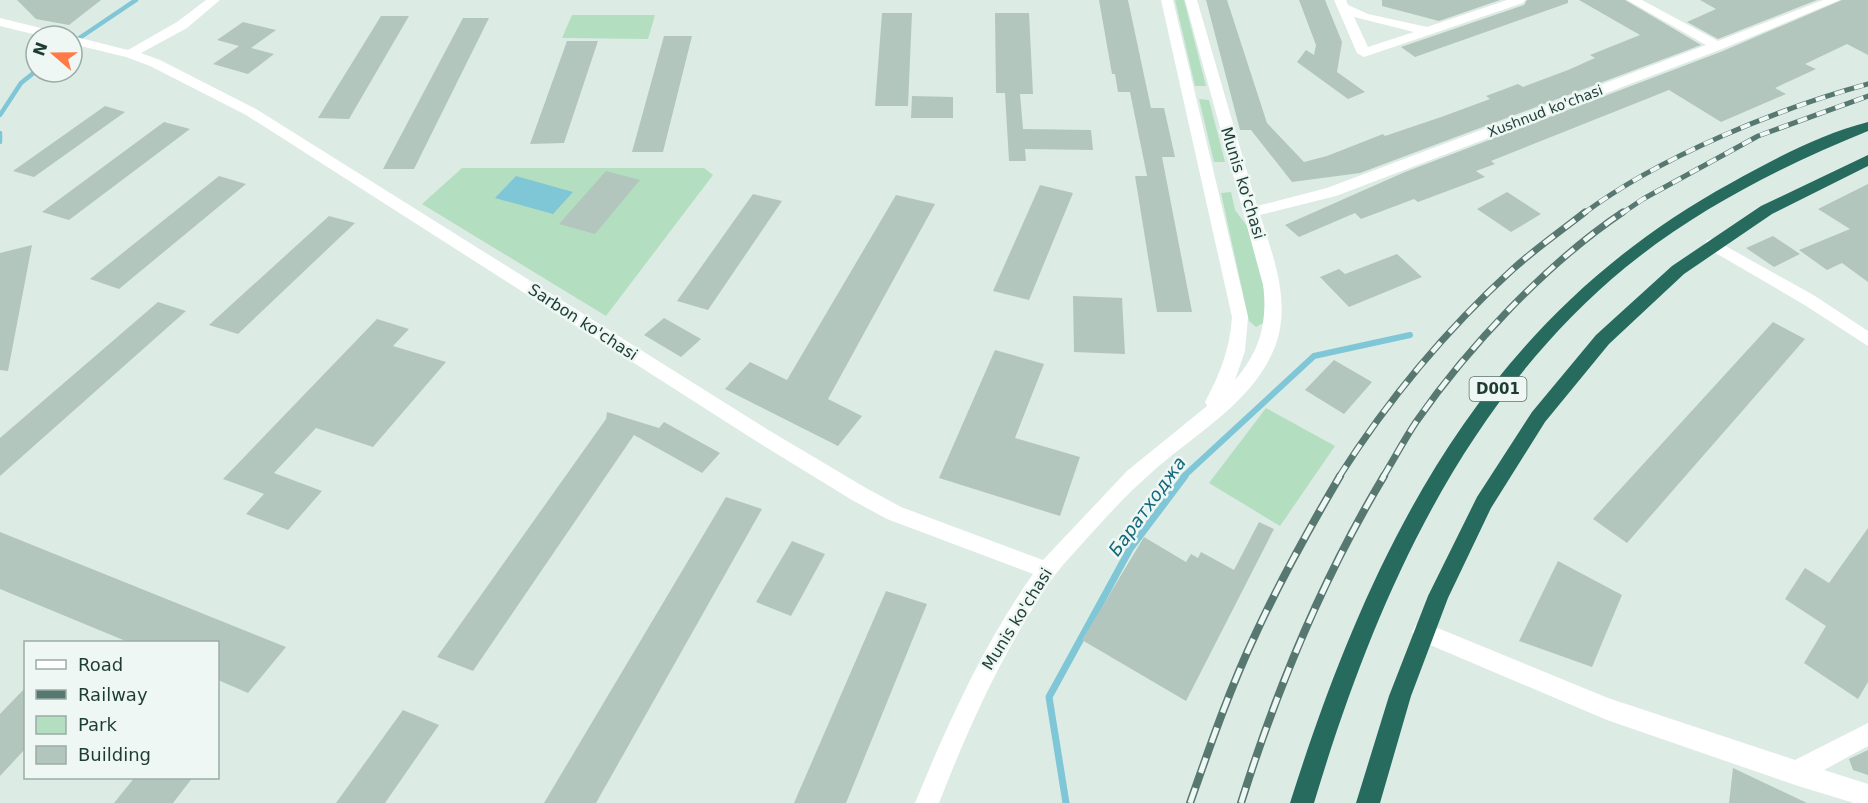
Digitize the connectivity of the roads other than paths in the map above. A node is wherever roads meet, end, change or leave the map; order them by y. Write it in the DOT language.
graph roads {
  1 [pos="214,0"];
  2 [pos="1167,0"];
  3 [pos="1191,0"];
  4 [pos="1519,0"];
  5 [pos="1634,0"];
  6 [pos="1833,0"];
  7 [pos="1341,3"];
  8 [pos="6,23"];
  9 [pos="24,28"];
  10 [pos="1429,31"];
  11 [pos="0,32"];
  12 [pos="84,43"];
  13 [pos="1717,46"];
  14 [pos="130,54"];
  15 [pos="1189,94"];
  16 [pos="1216,94"];
  17 [pos="1868,126"];
  18 [pos="1868,160"];
  19 [pos="1210,180"];
  20 [pos="1242,180"];
  21 [pos="1252,212"];
  22 [pos="1713,244"];
  23 [pos="1868,340"];
  24 [pos="1205,416"];
  25 [pos="1046,570"];
  26 [pos="1423,632"];
  27 [pos="1868,734"];
  28 [pos="1795,773"];
  29 [pos="1868,796"];
  30 [pos="927,803"];
  31 [pos="1302,803"];
  32 [pos="1368,803"];
  1 -- 14 [label="street"];
  2 -- 15 [label="street, Munis ko'chasi"];
  3 -- 16 [label="street, Munis ko'chasi"];
  4 -- 10 [label="street"];
  5 -- 13 [label="street"];
  6 -- 13 [label="street, Xushnud ko'chasi"];
  7 -- 10 [label="street"];
  7 -- 10 [label="street"];
  8 -- 9 [label="street"];
  8 -- 11 [label="street"];
  12 -- 14 [label="street, Sarbon ko'chasi"];
  13 -- 21 [label="street, Xushnud ko'chasi"];
  14 -- 25 [label="street, Sarbon ko'chasi"];
  15 -- 16 [label="street"];
  15 -- 19 [label="street, Munis ko'chasi"];
  16 -- 20 [label="street, Munis ko'chasi"];
  17 -- 31 [label="highway, D001"];
  18 -- 22 [label="highway, D001"];
  19 -- 20 [label="street"];
  19 -- 24 [label="street, Munis ko'chasi"];
  20 -- 21 [label="street, Munis ko'chasi"];
  21 -- 24 [label="street, Munis ko'chasi"];
  22 -- 23 [label="street"];
  22 -- 26 [label="highway, D001"];
  24 -- 25 [label="street, Munis ko'chasi"];
  25 -- 30 [label="street, Munis ko'chasi"];
  26 -- 28 [label="street"];
  26 -- 32 [label="highway, D001"];
  27 -- 28 [label="street"];
  28 -- 29 [label="street"];
}
